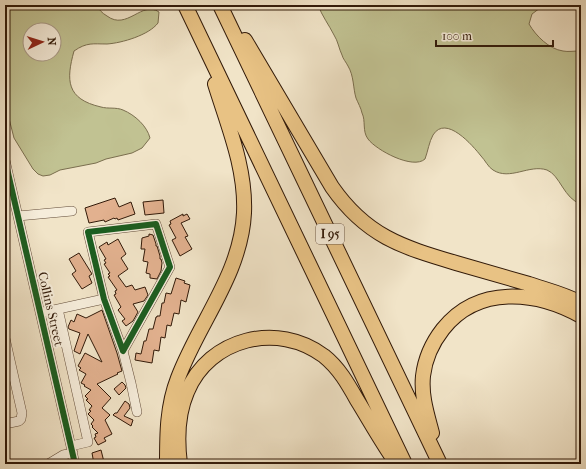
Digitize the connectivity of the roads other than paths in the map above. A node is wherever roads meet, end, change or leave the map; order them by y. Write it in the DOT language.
graph roads {
  1 [pos="185,5"];
  2 [pos="220,5"];
  3 [pos="203,43"];
  4 [pos="5,160"];
  5 [pos="72,212"];
  6 [pos="18,216"];
  7 [pos="104,299"];
  8 [pos="581,302"];
  9 [pos="58,309"];
  10 [pos="40,313"];
  11 [pos="581,316"];
  12 [pos="5,338"];
  13 [pos="123,351"];
  14 [pos="137,412"];
  15 [pos="5,424"];
  16 [pos="72,450"];
  17 [pos="440,463"];
  18 [pos="48,464"];
  19 [pos="75,464"];
  20 [pos="166,464"];
  21 [pos="180,464"];
  22 [pos="397,464"];
  23 [pos="405,464"];
  1 -- 3 [label="highway, I 95"];
  2 -- 8 [label="highway"];
  2 -- 17 [label="highway, I 95"];
  3 -- 20 [label="highway"];
  3 -- 23 [label="highway, I 95"];
  4 -- 6 [label="street, Collins Street"];
  5 -- 6 [label="street"];
  6 -- 10 [label="street, Collins Street"];
  7 -- 9 [label="street"];
  7 -- 13 [label="street"];
  7 -- 13 [label="street"];
  9 -- 10 [label="street"];
  9 -- 16 [label="street"];
  10 -- 16 [label="street, Collins Street"];
  11 -- 17 [label="highway"];
  12 -- 15 [label="street"];
  13 -- 14 [label="street"];
  16 -- 18 [label="street"];
  16 -- 19 [label="street, Collins Street"];
  21 -- 22 [label="highway"];
}
